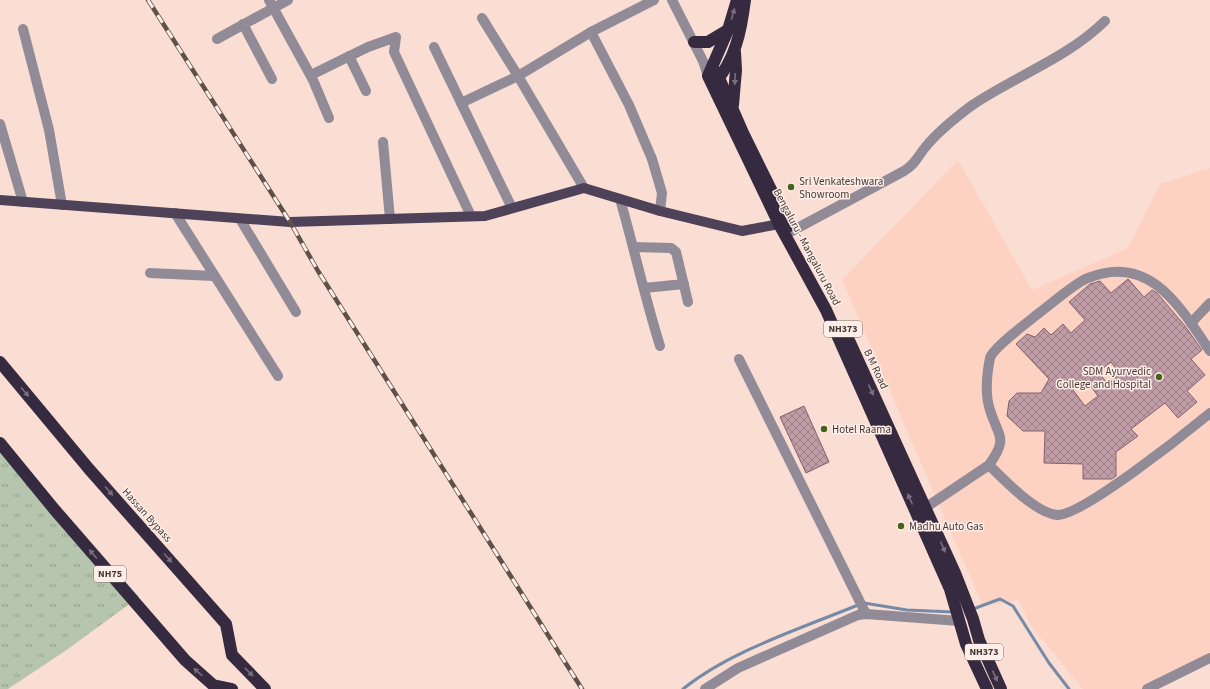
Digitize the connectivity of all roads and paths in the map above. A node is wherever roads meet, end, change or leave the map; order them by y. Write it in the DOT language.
graph roads {
  1 [pos="288,0"];
  2 [pos="654,0"];
  3 [pos="672,0"];
  4 [pos="737,0"];
  5 [pos="745,0"];
  6 [pos="271,4"];
  7 [pos="482,18"];
  8 [pos="1105,21"];
  9 [pos="243,24"];
  10 [pos="23,29"];
  11 [pos="728,30"];
  12 [pos="591,32"];
  13 [pos="217,39"];
  14 [pos="694,42"];
  15 [pos="434,47"];
  16 [pos="735,51"];
  17 [pos="349,56"];
  18 [pos="711,74"];
  19 [pos="310,75"];
  20 [pos="518,76"];
  21 [pos="272,79"];
  22 [pos="366,91"];
  23 [pos="461,103"];
  24 [pos="733,108"];
  25 [pos="329,118"];
  26 [pos="0,124"];
  27 [pos="383,142"];
  28 [pos="584,188"];
  29 [pos="620,199"];
  30 [pos="0,200"];
  31 [pos="23,202"];
  32 [pos="62,205"];
  33 [pos="512,208"];
  34 [pos="660,211"];
  35 [pos="175,213"];
  36 [pos="471,216"];
  37 [pos="240,219"];
  38 [pos="390,219"];
  39 [pos="779,224"];
  40 [pos="792,231"];
  41 [pos="634,247"];
  42 [pos="150,273"];
  43 [pos="214,276"];
  44 [pos="684,284"];
  45 [pos="644,288"];
  46 [pos="688,302"];
  47 [pos="1210,303"];
  48 [pos="296,312"];
  49 [pos="1191,323"];
  50 [pos="660,346"];
  51 [pos="1210,351"];
  52 [pos="739,359"];
  53 [pos="0,362"];
  54 [pos="278,376"];
  55 [pos="1210,413"];
  56 [pos="0,443"];
  57 [pos="989,465"];
  58 [pos="925,508"];
  59 [pos="958,598"];
  60 [pos="866,614"];
  61 [pos="958,618"];
  62 [pos="1210,658"];
  63 [pos="232,689"];
  64 [pos="265,689"];
  65 [pos="705,689"];
  66 [pos="987,689"];
  67 [pos="1001,689"];
  68 [pos="1147,689"];
  1 -- 6 [label="street"];
  2 -- 12 [label="street"];
  3 -- 14 [label="street, Bengaluru - Mangaluru Road"];
  11 -- 4 [label="highway, one-way"];
  5 -- 16 [label="highway"];
  6 -- 9 [label="street"];
  6 -- 19 [label="street"];
  7 -- 20 [label="street"];
  8 -- 40 [label="street"];
  9 -- 13 [label="street"];
  9 -- 21 [label="street"];
  10 -- 32 [label="street"];
  11 -- 14 [label="highway"];
  11 -- 18 [label="highway"];
  12 -- 20 [label="street"];
  12 -- 34 [label="street"];
  14 -- 18 [label="street, Bengaluru - Mangaluru Road"];
  15 -- 23 [label="street"];
  16 -- 18 [label="highway"];
  16 -- 24 [label="highway, one-way"];
  17 -- 19 [label="street"];
  17 -- 22 [label="street"];
  17 -- 36 [label="street"];
  18 -- 24 [label="highway, B M Road / NH373"];
  18 -- 39 [label="highway, Bengaluru - Mangaluru Road / NH373"];
  19 -- 25 [label="street"];
  20 -- 23 [label="street"];
  20 -- 28 [label="street"];
  23 -- 33 [label="street"];
  24 -- 40 [label="highway, B M Road / NH373"];
  26 -- 31 [label="street"];
  27 -- 38 [label="street"];
  28 -- 29 [label="main road"];
  28 -- 33 [label="main road"];
  29 -- 34 [label="main road"];
  29 -- 41 [label="street"];
  30 -- 31 [label="main road"];
  31 -- 32 [label="main road"];
  32 -- 35 [label="main road"];
  33 -- 36 [label="main road"];
  34 -- 39 [label="main road"];
  35 -- 37 [label="main road"];
  35 -- 43 [label="street"];
  36 -- 38 [label="main road"];
  37 -- 38 [label="main road"];
  37 -- 48 [label="street"];
  59 -- 39 [label="highway, Bengaluru - Mangaluru Road / NH373, one-way"];
  40 -- 58 [label="highway, B M Road / NH373, one-way"];
  41 -- 44 [label="street"];
  41 -- 45 [label="street"];
  42 -- 43 [label="street"];
  43 -- 54 [label="street"];
  44 -- 45 [label="street"];
  44 -- 46 [label="street"];
  45 -- 50 [label="street"];
  47 -- 49 [label="street"];
  49 -- 51 [label="street"];
  49 -- 57 [label="street"];
  52 -- 60 [label="street"];
  53 -- 64 [label="highway, Hassan Bypass, one-way"];
  55 -- 57 [label="street"];
  63 -- 56 [label="highway, NH75, one-way"];
  57 -- 58 [label="street"];
  58 -- 59 [label="highway, B M Road / NH373, one-way"];
  59 -- 61 [label="highway, Bengaluru - Mangaluru Road / NH373"];
  59 -- 67 [label="highway, B M Road / NH373, one-way"];
  60 -- 61 [label="street"];
  60 -- 65 [label="street"];
  61 -- 66 [label="highway, Bengaluru - Mangaluru Road / NH373"];
  62 -- 68 [label="street"];
}
